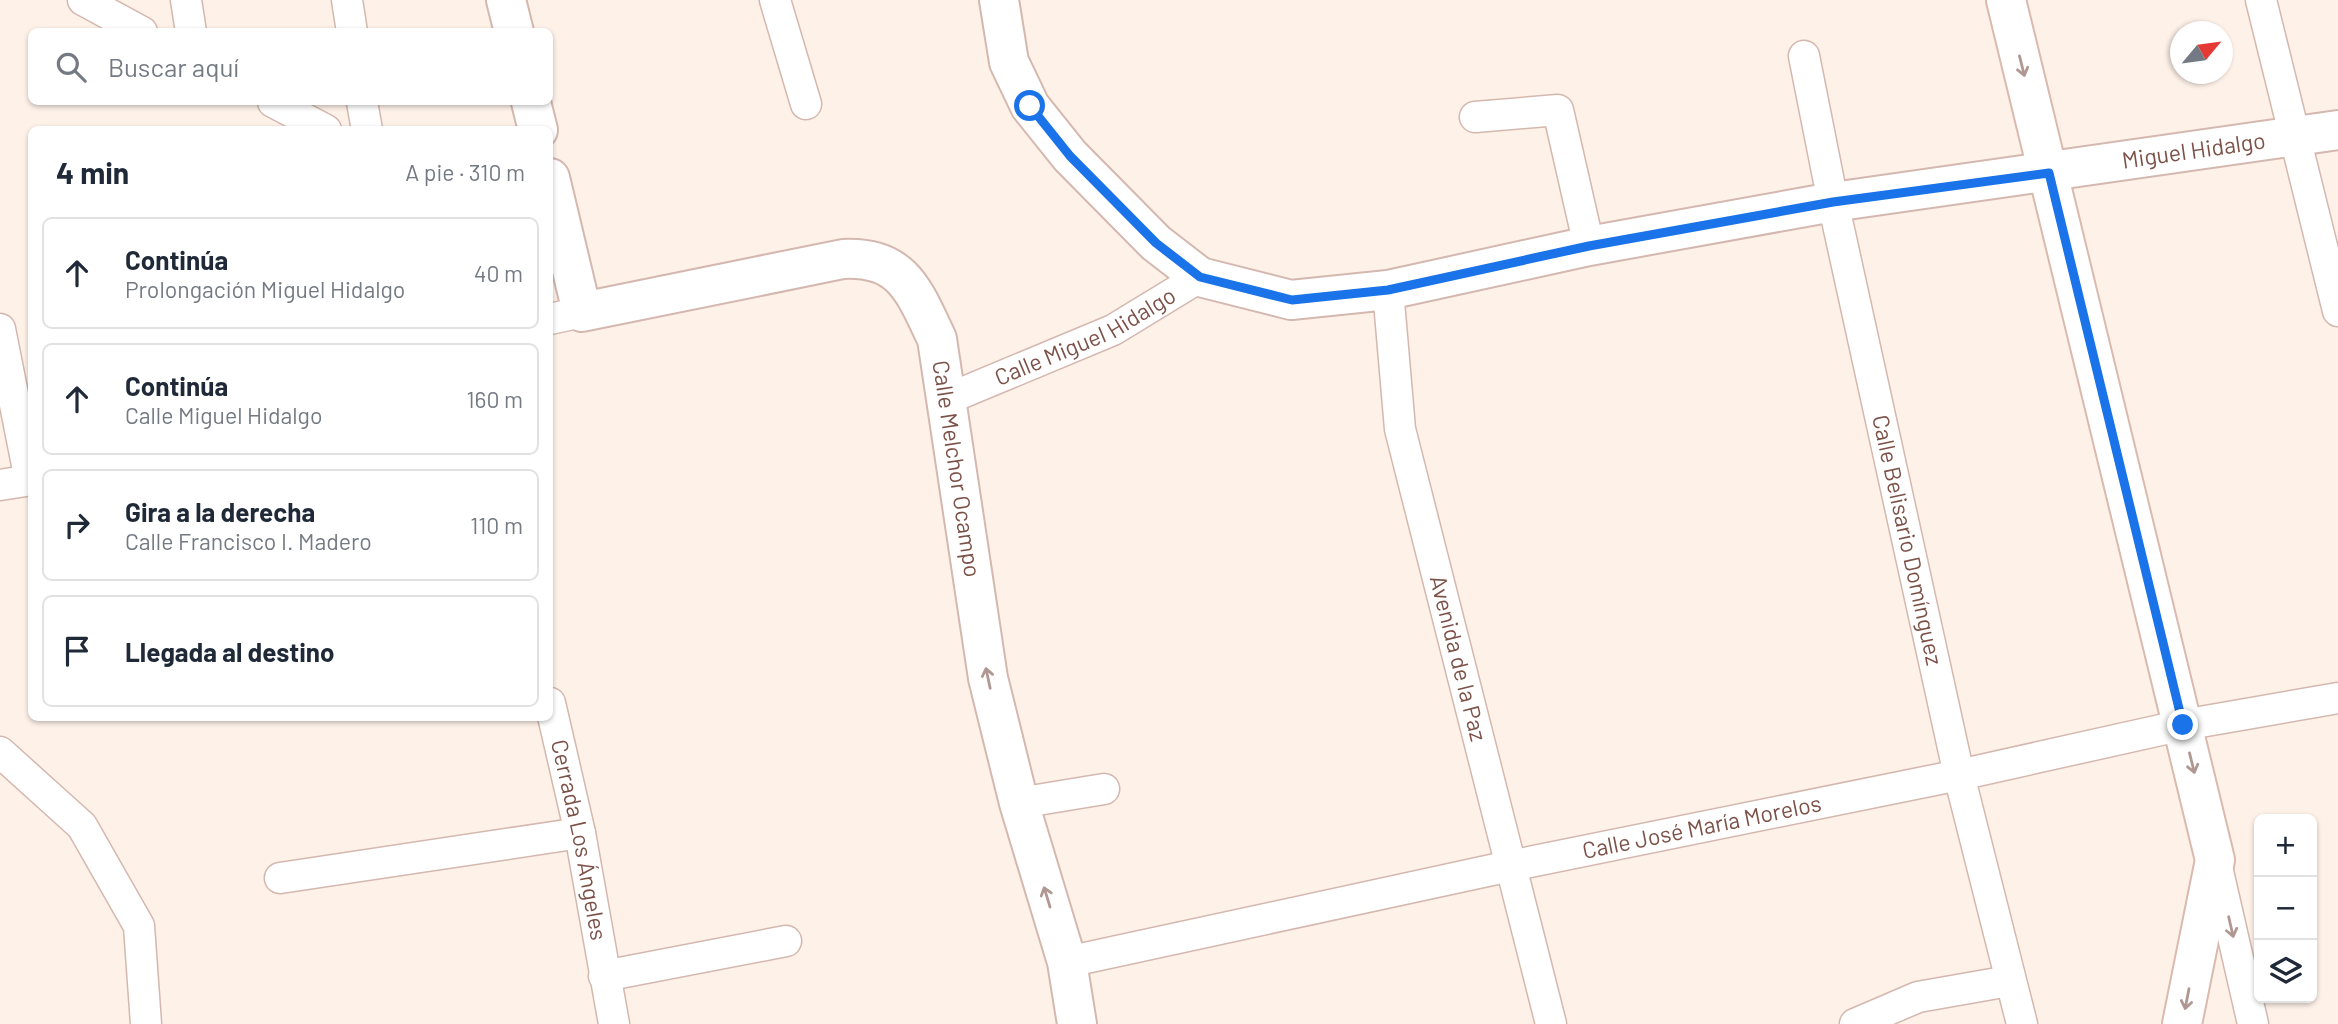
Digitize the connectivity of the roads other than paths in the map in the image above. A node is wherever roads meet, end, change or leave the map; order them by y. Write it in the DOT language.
graph roads {
  1 [pos="83,0"];
  2 [pos="186,0"];
  3 [pos="347,0"];
  4 [pos="506,0"];
  5 [pos="775,0"];
  6 [pos="999,0"];
  7 [pos="2006,0"];
  8 [pos="2261,0"];
  9 [pos="135,28"];
  10 [pos="190,28"];
  11 [pos="351,28"];
  12 [pos="513,28"];
  13 [pos="1804,56"];
  14 [pos="806,104"];
  15 [pos="279,105"];
  16 [pos="363,105"];
  17 [pos="532,105"];
  18 [pos="1475,117"];
  19 [pos="318,126"];
  20 [pos="366,126"];
  21 [pos="537,126"];
  22 [pos="2338,130"];
  23 [pos="2295,136"];
  24 [pos="2049,173"];
  25 [pos="1833,202"];
  26 [pos="553,204"];
  27 [pos="1589,246"];
  28 [pos="1200,277"];
  29 [pos="1388,290"];
  30 [pos="2338,311"];
  31 [pos="566,316"];
  32 [pos="0,329"];
  33 [pos="945,400"];
  34 [pos="28,465"];
  35 [pos="28,480"];
  36 [pos="0,485"];
  37 [pos="2338,698"];
  38 [pos="553,717"];
  39 [pos="2183,725"];
  40 [pos="0,752"];
  41 [pos="1959,775"];
  42 [pos="1104,789"];
  43 [pos="1019,803"];
  44 [pos="580,834"];
  45 [pos="2215,860"];
  46 [pos="1510,866"];
  47 [pos="280,878"];
  48 [pos="786,941"];
  49 [pos="1067,962"];
  50 [pos="604,976"];
  51 [pos="2009,981"];
  52 [pos="146,1024"];
  53 [pos="614,1024"];
  54 [pos="1077,1024"];
  55 [pos="1551,1024"];
  56 [pos="1854,1024"];
  57 [pos="2022,1024"];
  58 [pos="2182,1024"];
  59 [pos="2253,1024"];
  1 -- 9 [label="street"];
  2 -- 10 [label="street"];
  3 -- 11 [label="street"];
  4 -- 12 [label="street"];
  5 -- 14 [label="street"];
  6 -- 28 [label="street"];
  7 -- 24 [label="street, one-way"];
  8 -- 23 [label="street"];
  13 -- 25 [label="street, Calle Belisario Domínguez"];
  15 -- 19 [label="street"];
  16 -- 20 [label="street"];
  17 -- 21 [label="street"];
  18 -- 27 [label="street"];
  22 -- 23 [label="street, Miguel Hidalgo"];
  23 -- 24 [label="street, Miguel Hidalgo"];
  23 -- 30 [label="street"];
  24 -- 25 [label="street, Calle Miguel Hidalgo"];
  24 -- 39 [label="street"];
  25 -- 27 [label="street, Calle Miguel Hidalgo"];
  25 -- 41 [label="street, Calle Belisario Domínguez"];
  26 -- 31 [label="street"];
  27 -- 29 [label="street, Calle Miguel Hidalgo"];
  28 -- 29 [label="street, Calle Miguel Hidalgo"];
  28 -- 33 [label="street, Calle Miguel Hidalgo"];
  29 -- 46 [label="street, Avenida de la Paz"];
  31 -- 33 [label="street, Calle Melchor Ocampo"];
  32 -- 34 [label="street"];
  43 -- 33 [label="street, Calle Melchor Ocampo, one-way"];
  35 -- 36 [label="street"];
  37 -- 39 [label="street, Calle José María Morelos"];
  38 -- 44 [label="street, Cerrada Los Ángeles"];
  39 -- 41 [label="street, Calle José María Morelos"];
  39 -- 45 [label="street, one-way"];
  40 -- 52 [label="street"];
  41 -- 46 [label="street, Calle José María Morelos"];
  41 -- 51 [label="street, Calle Belisario Domínguez"];
  42 -- 43 [label="street"];
  49 -- 43 [label="street, Calle Melchor Ocampo, one-way"];
  44 -- 47 [label="street"];
  44 -- 50 [label="street, Cerrada Los Ángeles"];
  45 -- 58 [label="street, one-way"];
  45 -- 59 [label="street, one-way"];
  46 -- 49 [label="street, Calle José María Morelos"];
  46 -- 55 [label="street, Avenida de la Paz"];
  48 -- 50 [label="street"];
  49 -- 54 [label="street, Calle Melchor Ocampo"];
  50 -- 53 [label="street, Cerrada Los Ángeles"];
  51 -- 56 [label="street"];
  51 -- 57 [label="street, Calle Belisario Domínguez"];
}
